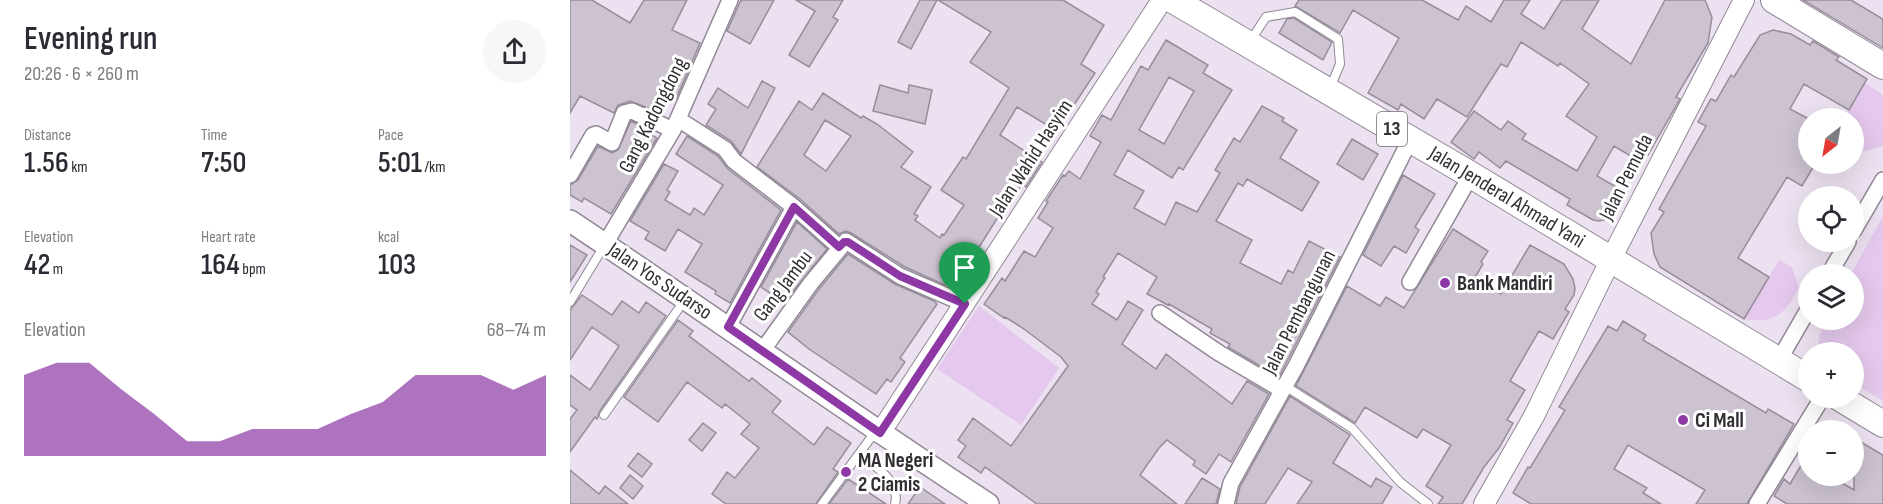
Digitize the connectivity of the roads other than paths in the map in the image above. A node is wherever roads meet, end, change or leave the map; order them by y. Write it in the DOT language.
graph roads {
  1 [pos="730,0"];
  2 [pos="1162,0"];
  3 [pos="1173,0"];
  4 [pos="1744,0"];
  5 [pos="1774,0"];
  6 [pos="1248,44"];
  7 [pos="1883,66"];
  8 [pos="1328,92"];
  9 [pos="676,124"];
  10 [pos="1410,140"];
  11 [pos="570,175"];
  12 [pos="1471,175"];
  13 [pos="1883,180"];
  14 [pos="794,207"];
  15 [pos="1864,213"];
  16 [pos="570,221"];
  17 [pos="605,244"];
  18 [pos="839,247"];
  19 [pos="1611,259"];
  20 [pos="1410,282"];
  21 [pos="686,298"];
  22 [pos="570,302"];
  23 [pos="965,304"];
  24 [pos="1160,314"];
  25 [pos="728,327"];
  26 [pos="1798,328"];
  27 [pos="762,351"];
  28 [pos="1779,360"];
  29 [pos="1798,372"];
  30 [pos="1284,388"];
  31 [pos="1816,408"];
  32 [pos="1857,408"];
  33 [pos="604,415"];
  34 [pos="1883,424"];
  35 [pos="878,432"];
  36 [pos="860,454"];
  37 [pos="822,504"];
  38 [pos="894,504"];
  39 [pos="988,504"];
  40 [pos="1226,504"];
  41 [pos="1428,504"];
  42 [pos="1484,504"];
  43 [pos="1756,504"];
  1 -- 9 [label="street, Gang Kadongdong"];
  2 -- 23 [label="street, Jalan Wahid Hasyim"];
  3 -- 6 [label="highway, Jalan Jenderal Ahmad Yani / 13"];
  4 -- 19 [label="street, Jalan Pemuda"];
  5 -- 7 [label="highway"];
  6 -- 8 [label="highway, Jalan Jenderal Ahmad Yani / 13"];
  6 -- 8 [label="lane"];
  8 -- 10 [label="highway, Jalan Jenderal Ahmad Yani / 13"];
  9 -- 11 [label="street"];
  9 -- 14 [label="street"];
  9 -- 17 [label="street, Gang Kadongdong"];
  10 -- 12 [label="highway, Jalan Jenderal Ahmad Yani / 13"];
  10 -- 30 [label="street, Jalan Pembangunan"];
  12 -- 19 [label="highway, Jalan Jenderal Ahmad Yani / 13"];
  12 -- 20 [label="street"];
  13 -- 15 [label="street"];
  14 -- 18 [label="street"];
  14 -- 25 [label="street"];
  16 -- 17 [label="main road, Jalan Yos Sudarso"];
  17 -- 21 [label="main road, Jalan Yos Sudarso"];
  17 -- 22 [label="lane"];
  18 -- 23 [label="street, Gang Jambu"];
  18 -- 27 [label="street, Gang Jambu"];
  19 -- 28 [label="highway, Jalan Jenderal Ahmad Yani / 13"];
  19 -- 42 [label="street, Jalan Pemuda"];
  21 -- 25 [label="main road, Jalan Yos Sudarso"];
  21 -- 33 [label="lane"];
  23 -- 35 [label="street, Jalan Wahid Hasyim"];
  24 -- 30 [label="street"];
  25 -- 27 [label="main road, Jalan Yos Sudarso"];
  26 -- 28 [label="street"];
  27 -- 35 [label="main road, Jalan Yos Sudarso"];
  28 -- 29 [label="highway, Jalan Jenderal Ahmad Yani / 13"];
  30 -- 40 [label="street, Jalan Pembangunan"];
  30 -- 41 [label="lane"];
  31 -- 43 [label="street"];
  32 -- 34 [label="highway"];
  35 -- 36 [label="lane"];
  35 -- 39 [label="main road, Jalan Yos Sudarso"];
  36 -- 37 [label="lane"];
  36 -- 38 [label="lane"];
}
